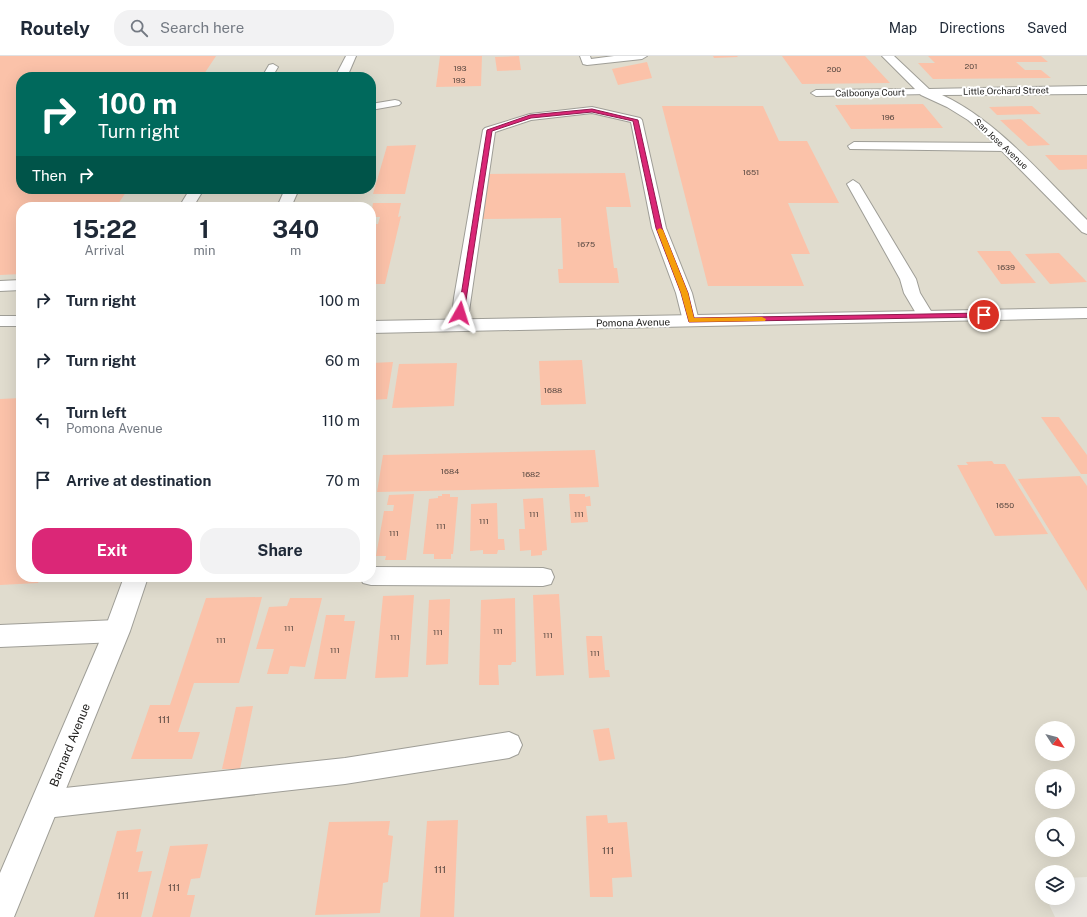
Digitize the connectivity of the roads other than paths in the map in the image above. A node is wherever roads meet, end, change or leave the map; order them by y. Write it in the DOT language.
graph roads {
  1 [pos="351,56"];
  2 [pos="585,56"];
  3 [pos="642,56"];
  4 [pos="888,56"];
  5 [pos="272,67"];
  6 [pos="269,72"];
  7 [pos="343,72"];
  8 [pos="1087,90"];
  9 [pos="925,92"];
  10 [pos="816,93"];
  11 [pos="395,103"];
  12 [pos="376,106"];
  13 [pos="854,146"];
  14 [pos="1005,147"];
  15 [pos="853,184"];
  16 [pos="1087,229"];
  17 [pos="16,285"];
  18 [pos="0,286"];
  19 [pos="1087,313"];
  20 [pos="926,316"];
  21 [pos="0,321"];
  22 [pos="16,321"];
  23 [pos="691,321"];
  24 [pos="459,325"];
  25 [pos="376,327"];
  26 [pos="376,576"];
  27 [pos="543,577"];
  28 [pos="134,582"];
  29 [pos="117,631"];
  30 [pos="0,636"];
  31 [pos="509,745"];
  32 [pos="46,804"];
  33 [pos="0,912"];
  1 -- 7 [label="street"];
  2 -- 3 [label="lane"];
  4 -- 9 [label="street, San Jose Avenue"];
  5 -- 6 [label="lane"];
  8 -- 9 [label="street, Little Orchard Street"];
  9 -- 10 [label="lane, Calboonya Court"];
  9 -- 14 [label="street, San Jose Avenue"];
  11 -- 12 [label="lane"];
  13 -- 14 [label="lane"];
  14 -- 16 [label="street, San Jose Avenue"];
  15 -- 20 [label="lane"];
  17 -- 18 [label="lane"];
  19 -- 20 [label="street, Pomona Avenue"];
  20 -- 23 [label="street, Pomona Avenue"];
  21 -- 22 [label="lane"];
  23 -- 24 [label="street, Pomona Avenue"];
  23 -- 24 [label="lane"];
  24 -- 25 [label="street, Pomona Avenue"];
  26 -- 27 [label="lane"];
  28 -- 29 [label="street, Barnard Avenue"];
  29 -- 30 [label="lane"];
  29 -- 32 [label="street, Barnard Avenue"];
  31 -- 32 [label="lane"];
  32 -- 33 [label="street, Barnard Avenue"];
}
